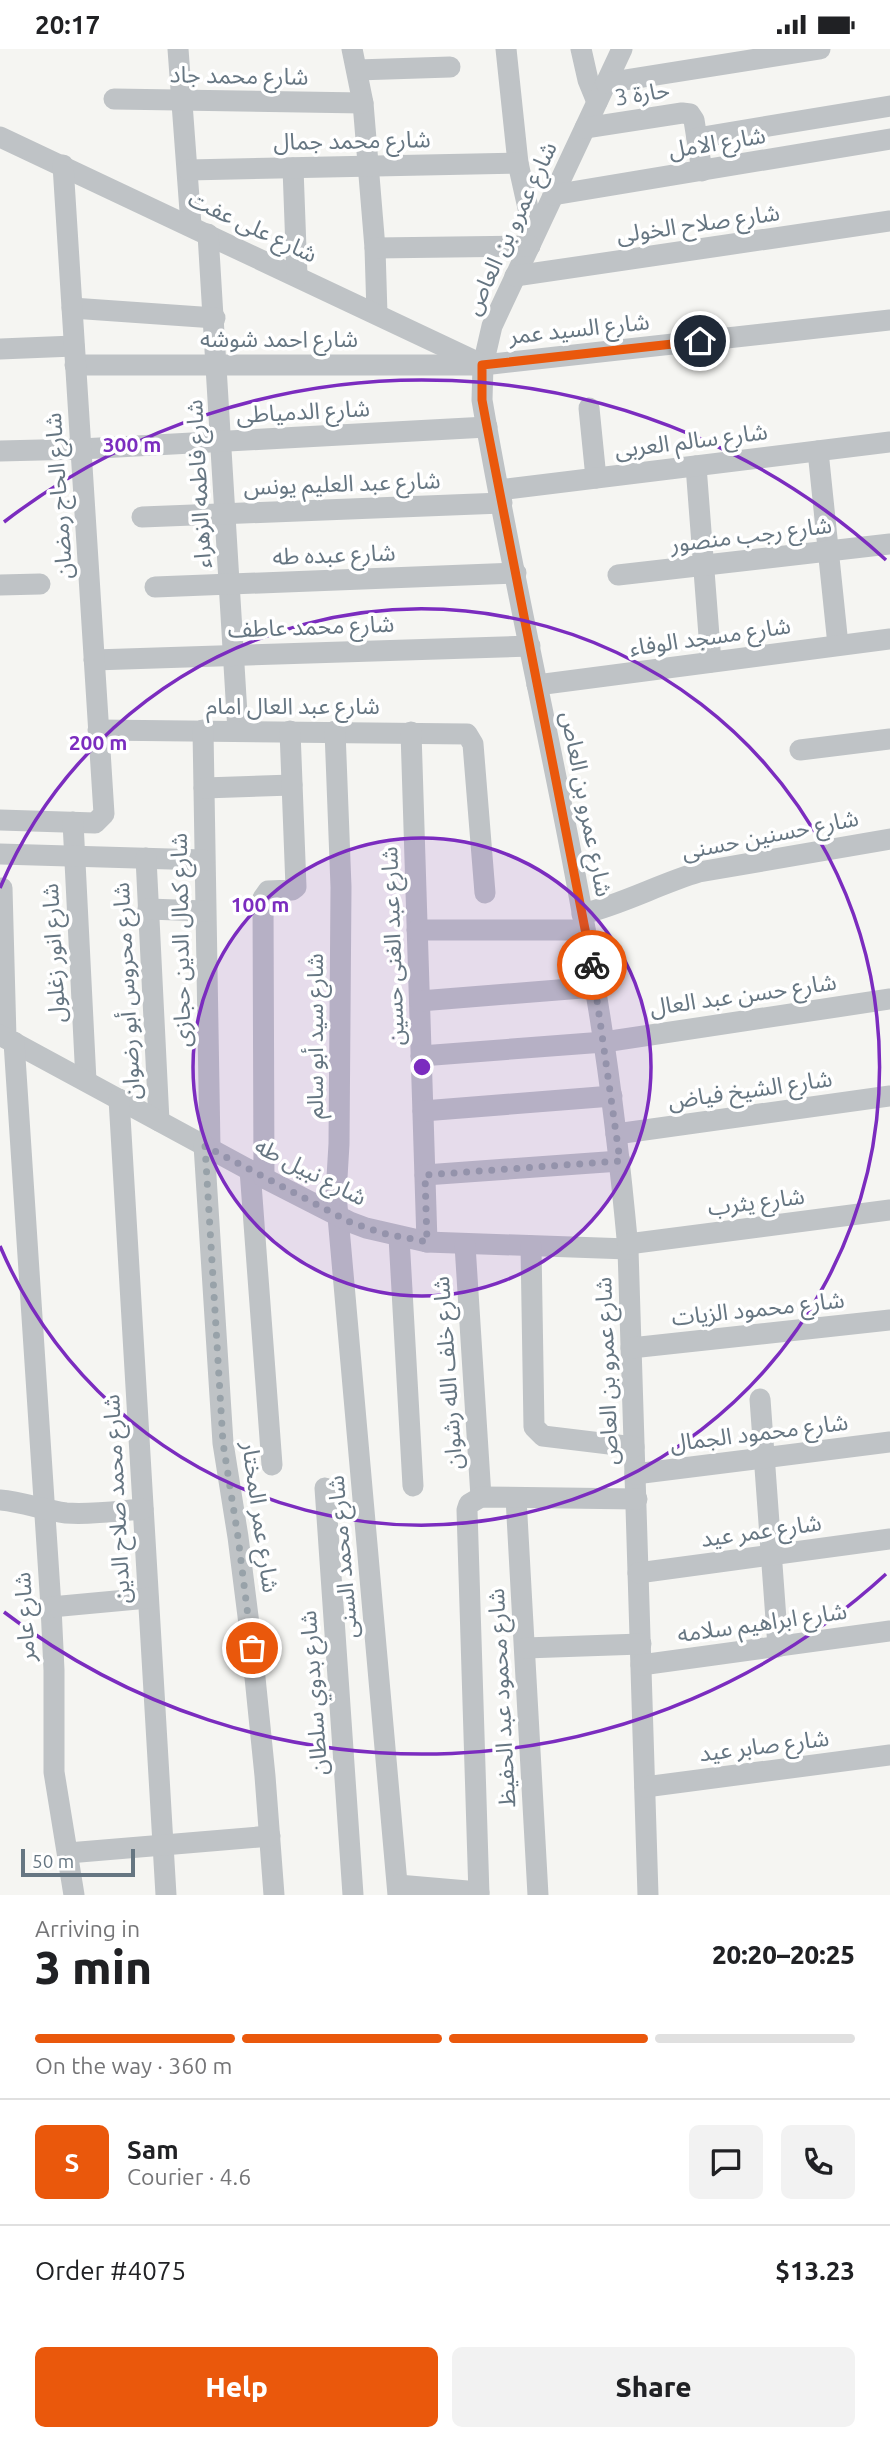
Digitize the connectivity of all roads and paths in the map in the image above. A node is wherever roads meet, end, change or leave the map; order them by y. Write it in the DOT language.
graph roads {
  1 [pos="178,49"];
  2 [pos="352,49"];
  3 [pos="506,49"];
  4 [pos="581,49"];
  5 [pos="622,49"];
  6 [pos="820,49"];
  7 [pos="425,58"];
  8 [pos="450,67"];
  9 [pos="357,70"];
  10 [pos="602,93"];
  11 [pos="114,99"];
  12 [pos="183,100"];
  13 [pos="363,103"];
  14 [pos="890,106"];
  15 [pos="585,128"];
  16 [pos="0,137"];
  17 [pos="697,138"];
  18 [pos="890,139"];
  19 [pos="518,163"];
  20 [pos="63,165"];
  21 [pos="368,166"];
  22 [pos="293,168"];
  23 [pos="188,170"];
  24 [pos="702,171"];
  25 [pos="553,195"];
  26 [pos="890,221"];
  27 [pos="200,230"];
  28 [pos="532,241"];
  29 [pos="375,248"];
  30 [pos="297,276"];
  31 [pos="515,276"];
  32 [pos="72,308"];
  33 [pos="377,314"];
  34 [pos="215,318"];
  35 [pos="890,320"];
  36 [pos="0,349"];
  37 [pos="75,356"];
  38 [pos="217,364"];
  39 [pos="482,365"];
  40 [pos="589,408"];
  41 [pos="487,427"];
  42 [pos="222,442"];
  43 [pos="890,442"];
  44 [pos="81,449"];
  45 [pos="0,451"];
  46 [pos="818,451"];
  47 [pos="696,466"];
  48 [pos="596,478"];
  49 [pos="501,496"];
  50 [pos="226,514"];
  51 [pos="142,517"];
  52 [pos="890,544"];
  53 [pos="828,551"];
  54 [pos="704,566"];
  55 [pos="516,573"];
  56 [pos="618,575"];
  57 [pos="230,584"];
  58 [pos="0,585"];
  59 [pos="40,585"];
  60 [pos="155,587"];
  61 [pos="890,639"];
  62 [pos="838,645"];
  63 [pos="530,646"];
  64 [pos="234,655"];
  65 [pos="94,660"];
  66 [pos="711,662"];
  67 [pos="537,685"];
  68 [pos="98,730"];
  69 [pos="203,730"];
  70 [pos="238,730"];
  71 [pos="290,731"];
  72 [pos="335,731"];
  73 [pos="411,732"];
  74 [pos="890,739"];
  75 [pos="800,750"];
  76 [pos="292,785"];
  77 [pos="204,787"];
  78 [pos="0,820"];
  79 [pos="73,822"];
  80 [pos="890,839"];
  81 [pos="0,854"];
  82 [pos="75,856"];
  83 [pos="146,858"];
  84 [pos="204,860"];
  85 [pos="2,888"];
  86 [pos="485,893"];
  87 [pos="148,909"];
  88 [pos="205,911"];
  89 [pos="584,922"];
  90 [pos="417,930"];
  91 [pos="596,987"];
  92 [pos="890,999"];
  93 [pos="420,1001"];
  94 [pos="7,1038"];
  95 [pos="604,1042"];
  96 [pos="421,1056"];
  97 [pos="86,1081"];
  98 [pos="612,1096"];
  99 [pos="890,1096"];
  100 [pos="119,1099"];
  101 [pos="423,1111"];
  102 [pos="159,1121"];
  103 [pos="616,1133"];
  104 [pos="207,1147"];
  105 [pos="620,1161"];
  106 [pos="257,1174"];
  107 [pos="425,1175"];
  108 [pos="890,1210"];
  109 [pos="338,1215"];
  110 [pos="399,1237"];
  111 [pos="427,1242"];
  112 [pos="465,1245"];
  113 [pos="531,1246"];
  114 [pos="628,1246"];
  115 [pos="890,1319"];
  116 [pos="631,1348"];
  117 [pos="760,1399"];
  118 [pos="890,1442"];
  119 [pos="634,1447"];
  120 [pos="764,1458"];
  121 [pos="272,1465"];
  122 [pos="635,1474"];
  123 [pos="413,1486"];
  124 [pos="326,1488"];
  125 [pos="481,1497"];
  126 [pos="516,1497"];
  127 [pos="637,1499"];
  128 [pos="0,1500"];
  129 [pos="43,1507"];
  130 [pos="143,1509"];
  131 [pos="890,1539"];
  132 [pos="771,1555"];
  133 [pos="638,1573"];
  134 [pos="149,1598"];
  135 [pos="51,1607"];
  136 [pos="890,1631"];
  137 [pos="640,1644"];
  138 [pos="778,1647"];
  139 [pos="524,1648"];
  140 [pos="641,1665"];
  141 [pos="890,1755"];
  142 [pos="645,1787"];
  143 [pos="270,1836"];
  144 [pos="163,1845"];
  145 [pos="68,1853"];
  146 [pos="398,1890"];
  147 [pos="479,1893"];
  148 [pos="74,1895"];
  149 [pos="166,1895"];
  150 [pos="274,1895"];
  151 [pos="353,1895"];
  152 [pos="538,1895"];
  153 [pos="648,1895"];
  1 -- 12 [label="street, شارع فاطمه الزهراء"];
  2 -- 9 [label="street"];
  3 -- 19 [label="street"];
  4 -- 10 [label="street"];
  5 -- 10 [label="street, شارع عمرو بن العاص"];
  6 -- 10 [label="street"];
  7 -- 8 [label="street"];
  7 -- 9 [label="street"];
  9 -- 13 [label="street"];
  10 -- 15 [label="street, شارع عمرو بن العاص"];
  11 -- 12 [label="street, شارع محمد جاد"];
  12 -- 13 [label="street, شارع محمد جاد"];
  12 -- 23 [label="street, شارع فاطمه الزهراء"];
  13 -- 21 [label="street"];
  14 -- 17 [label="street"];
  15 -- 17 [label="street, حارة 3"];
  15 -- 25 [label="street, شارع عمرو بن العاص"];
  16 -- 20 [label="street, شارع على عفت"];
  17 -- 24 [label="street, حارة 3"];
  18 -- 24 [label="street, شارع الامل"];
  19 -- 21 [label="street, شارع محمد جمال"];
  19 -- 28 [label="street"];
  20 -- 27 [label="street, شارع على عفت"];
  20 -- 32 [label="street, شارع الحاج رمضان"];
  21 -- 22 [label="street, شارع محمد جمال"];
  21 -- 29 [label="street"];
  22 -- 23 [label="street, شارع محمد جمال"];
  22 -- 30 [label="street"];
  23 -- 27 [label="street, شارع فاطمه الزهراء"];
  24 -- 25 [label="street, شارع الامل"];
  25 -- 28 [label="street, شارع عمرو بن العاص"];
  26 -- 31 [label="street, شارع صلاح الخولى"];
  27 -- 30 [label="street, شارع على عفت"];
  27 -- 34 [label="street, شارع فاطمه الزهراء"];
  28 -- 29 [label="street"];
  28 -- 31 [label="street, شارع عمرو بن العاص"];
  29 -- 33 [label="street"];
  30 -- 33 [label="street, شارع على عفت"];
  31 -- 39 [label="street, شارع عمرو بن العاص"];
  32 -- 34 [label="street"];
  32 -- 37 [label="street, شارع الحاج رمضان"];
  33 -- 39 [label="street, شارع على عفت"];
  34 -- 38 [label="street, شارع فاطمه الزهراء"];
  35 -- 39 [label="street, شارع السيد عمر"];
  36 -- 37 [label="street, شارع احمد شوشه"];
  37 -- 38 [label="street, شارع احمد شوشه"];
  37 -- 44 [label="street, شارع الحاج رمضان"];
  38 -- 39 [label="street, شارع احمد شوشه"];
  38 -- 42 [label="street, شارع فاطمه الزهراء"];
  39 -- 41 [label="street, شارع عمرو بن العاص"];
  40 -- 48 [label="street"];
  41 -- 42 [label="street, شارع الدمياطى"];
  41 -- 49 [label="street, شارع عمرو بن العاص"];
  42 -- 44 [label="street, شارع الدمياطى"];
  42 -- 50 [label="street, شارع فاطمه الزهراء"];
  43 -- 46 [label="street, شارع سالم العربى"];
  44 -- 45 [label="street, شارع الدمياطى"];
  44 -- 65 [label="street, شارع الحاج رمضان"];
  46 -- 47 [label="street, شارع سالم العربى"];
  46 -- 53 [label="street"];
  47 -- 48 [label="street, شارع سالم العربى"];
  47 -- 54 [label="street"];
  48 -- 49 [label="street, شارع سالم العربى"];
  49 -- 50 [label="street, شارع عبد العليم يونس"];
  49 -- 55 [label="street, شارع عمرو بن العاص"];
  50 -- 51 [label="street, شارع عبد العليم يونس"];
  50 -- 57 [label="street, شارع فاطمه الزهراء"];
  52 -- 53 [label="street, شارع رجب منصور"];
  53 -- 54 [label="street, شارع رجب منصور"];
  53 -- 62 [label="street"];
  54 -- 56 [label="street, شارع رجب منصور"];
  54 -- 66 [label="street"];
  55 -- 57 [label="street, شارع عبده طه"];
  55 -- 63 [label="street, شارع عمرو بن العاص"];
  57 -- 60 [label="street, شارع عبده طه"];
  57 -- 64 [label="street, شارع فاطمه الزهراء"];
  58 -- 59 [label="street"];
  61 -- 62 [label="street, شارع مسجد الوفاء"];
  62 -- 66 [label="street, شارع مسجد الوفاء"];
  63 -- 64 [label="street, شارع محمد عاطف"];
  63 -- 67 [label="street, شارع عمرو بن العاص"];
  64 -- 65 [label="street, شارع محمد عاطف"];
  64 -- 70 [label="street, شارع فاطمه الزهراء"];
  65 -- 68 [label="street, شارع الحاج رمضان"];
  66 -- 67 [label="street, شارع مسجد الوفاء"];
  67 -- 89 [label="street, شارع عمرو بن العاص"];
  68 -- 69 [label="street, شارع عبد العال امام"];
  68 -- 79 [label="street, شارع الحاج رمضان"];
  69 -- 70 [label="street, شارع عبد العال امام"];
  69 -- 77 [label="street, شارع كمال الدين حجازى"];
  70 -- 71 [label="street, شارع عبد العال امام"];
  71 -- 72 [label="street, شارع عبد العال امام"];
  71 -- 76 [label="street"];
  72 -- 73 [label="street, شارع عبد العال امام"];
  72 -- 109 [label="street, شارع سيد أبو سالم"];
  73 -- 86 [label="street, شارع عبد العال امام"];
  73 -- 90 [label="street, شارع عبد الغنى حسين"];
  74 -- 75 [label="street"];
  76 -- 77 [label="street"];
  76 -- 106 [label="street"];
  77 -- 84 [label="street, شارع كمال الدين حجازى"];
  78 -- 79 [label="street"];
  79 -- 82 [label="street, شارع انور زغلول"];
  80 -- 89 [label="street, شارع حسنين حسنى"];
  81 -- 82 [label="street"];
  82 -- 83 [label="street"];
  82 -- 97 [label="street, شارع انور زغلول"];
  83 -- 84 [label="street"];
  83 -- 87 [label="street, شارع محروس أبو رضوان"];
  84 -- 88 [label="street, شارع كمال الدين حجازى"];
  85 -- 94 [label="street, شارع عامر"];
  87 -- 88 [label="street"];
  87 -- 102 [label="street, شارع محروس أبو رضوان"];
  88 -- 104 [label="street, شارع كمال الدين حجازى"];
  89 -- 90 [label="street, شارع حسنين حسنى"];
  89 -- 91 [label="street, شارع عمرو بن العاص"];
  90 -- 93 [label="street, شارع عبد الغنى حسين"];
  91 -- 93 [label="street"];
  91 -- 95 [label="street, شارع عمرو بن العاص"];
  92 -- 95 [label="street, شارع حسن عبد العال"];
  93 -- 96 [label="street, شارع عبد الغنى حسين"];
  94 -- 97 [label="street, شارع نبيل طه"];
  94 -- 129 [label="street, شارع عامر"];
  95 -- 96 [label="street, شارع حسن عبد العال"];
  95 -- 98 [label="street, شارع عمرو بن العاص"];
  96 -- 101 [label="street, شارع عبد الغنى حسين"];
  97 -- 100 [label="street, شارع نبيل طه"];
  98 -- 101 [label="street"];
  98 -- 103 [label="street, شارع عمرو بن العاص"];
  99 -- 103 [label="street, شارع الشيخ فياض"];
  100 -- 102 [label="street, شارع نبيل طه"];
  100 -- 130 [label="street, شارع محمد صلاح الدين"];
  101 -- 107 [label="street, شارع عبد الغنى حسين"];
  102 -- 104 [label="street, شارع نبيل طه"];
  103 -- 105 [label="street, شارع عمرو بن العاص"];
  104 -- 106 [label="street, شارع نبيل طه"];
  104 -- 143 [label="street, شارع عمر المختار"];
  105 -- 107 [label="street"];
  105 -- 114 [label="street, شارع عمرو بن العاص"];
  106 -- 109 [label="street, شارع نبيل طه"];
  106 -- 121 [label="street"];
  107 -- 111 [label="street, شارع عبد الغنى حسين"];
  108 -- 114 [label="street, شارع يثرب"];
  109 -- 110 [label="street, شارع نبيل طه"];
  109 -- 146 [label="street, شارع محمد السنى"];
  110 -- 111 [label="street, شارع نبيل طه"];
  110 -- 123 [label="street"];
  111 -- 112 [label="street, شارع نبيل طه"];
  112 -- 113 [label="street, شارع نبيل طه"];
  112 -- 125 [label="street, شارع خلف الله رشوان"];
  113 -- 114 [label="street, شارع نبيل طه"];
  113 -- 119 [label="street"];
  114 -- 116 [label="street, شارع عمرو بن العاص"];
  115 -- 116 [label="street, شارع محمود الزيات"];
  116 -- 119 [label="street, شارع عمرو بن العاص"];
  117 -- 120 [label="street"];
  118 -- 120 [label="street, شارع محمود الجمال"];
  119 -- 122 [label="street, شارع عمرو بن العاص"];
  120 -- 122 [label="street, شارع محمود الجمال"];
  120 -- 132 [label="street"];
  122 -- 127 [label="street, شارع عمرو بن العاص"];
  124 -- 151 [label="street, شارع بدوي سلطان"];
  125 -- 126 [label="street"];
  125 -- 147 [label="street"];
  126 -- 127 [label="street"];
  126 -- 139 [label="street, شارع محمود عبد الحفيظ"];
  127 -- 133 [label="street, شارع عمرو بن العاص"];
  128 -- 129 [label="street"];
  129 -- 130 [label="street"];
  129 -- 135 [label="street, شارع عامر"];
  130 -- 134 [label="street, شارع محمد صلاح الدين"];
  131 -- 132 [label="street, شارع عمر عيد"];
  132 -- 133 [label="street, شارع عمر عيد"];
  132 -- 138 [label="street"];
  133 -- 137 [label="street, شارع عمرو بن العاص"];
  134 -- 135 [label="street"];
  134 -- 144 [label="street, شارع محمد صلاح الدين"];
  135 -- 145 [label="street, شارع عامر"];
  136 -- 138 [label="street, شارع ابراهيم سلامه"];
  137 -- 139 [label="street"];
  137 -- 140 [label="street, شارع عمرو بن العاص"];
  138 -- 140 [label="street, شارع ابراهيم سلامه"];
  139 -- 152 [label="street, شارع محمود عبد الحفيظ"];
  140 -- 142 [label="street, شارع عمرو بن العاص"];
  141 -- 142 [label="street, شارع صابر عيد"];
  142 -- 153 [label="street, شارع عمرو بن العاص"];
  143 -- 144 [label="street"];
  143 -- 150 [label="street, شارع عمر المختار"];
  144 -- 145 [label="street"];
  144 -- 149 [label="street, شارع محمد صلاح الدين"];
  145 -- 148 [label="street, شارع عامر"];
  146 -- 147 [label="street"];
}
